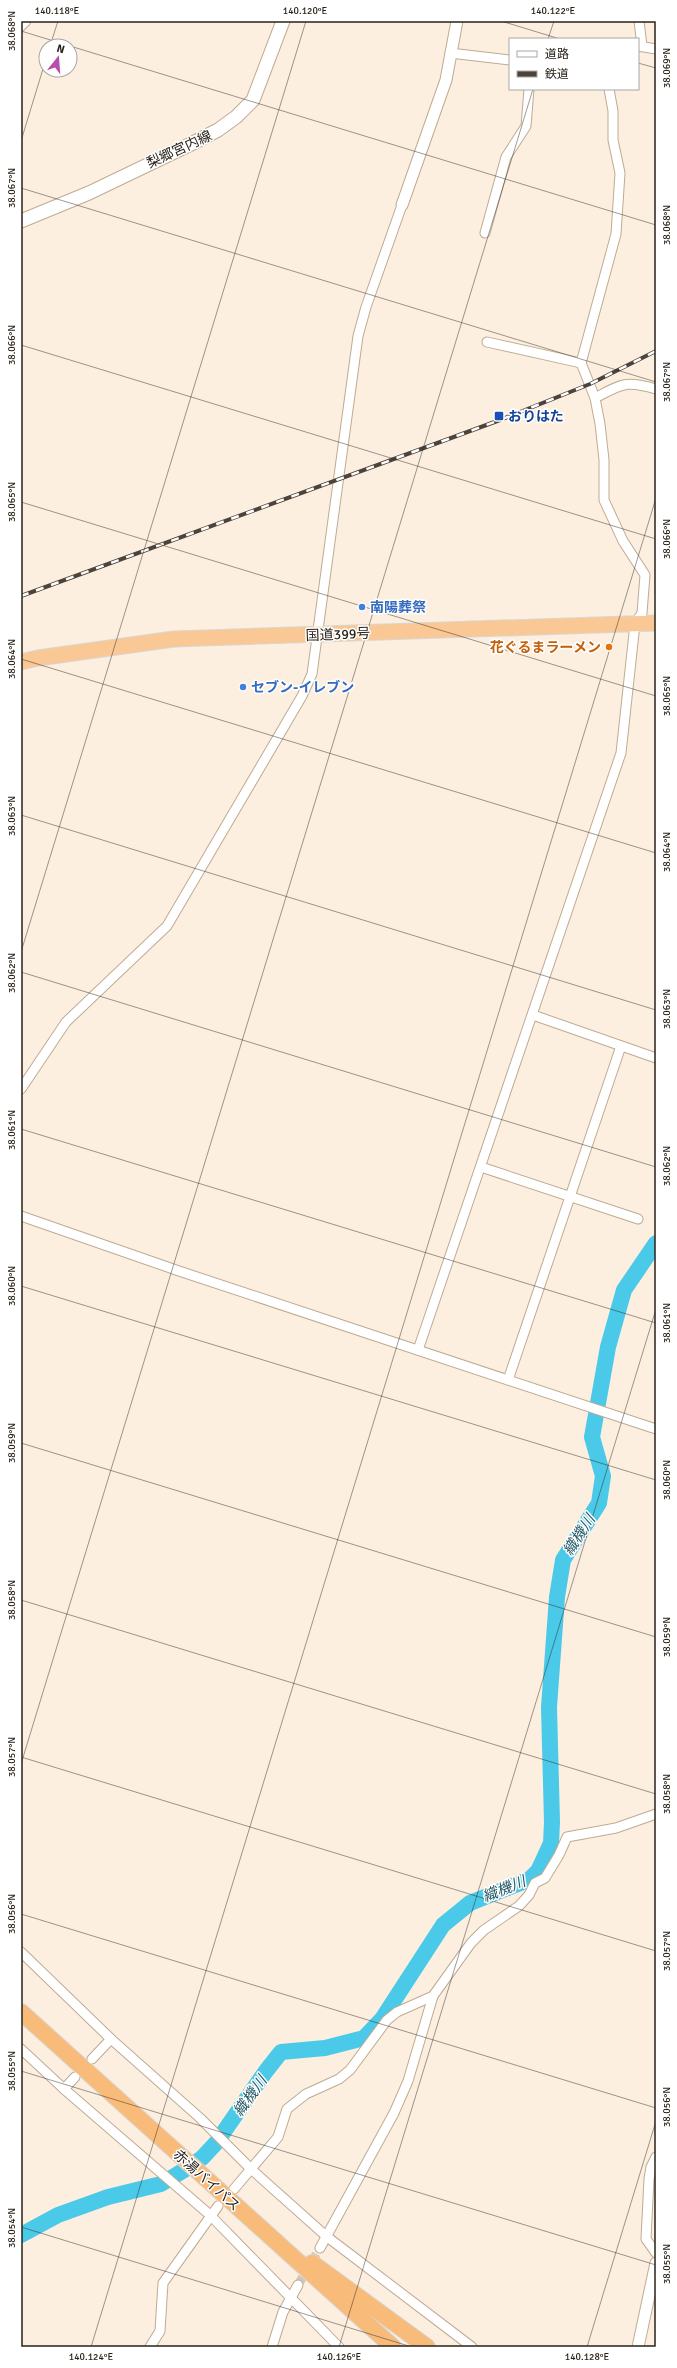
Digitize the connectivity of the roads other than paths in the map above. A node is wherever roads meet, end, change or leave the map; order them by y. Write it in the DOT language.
graph roads {
  1 [pos="26,21"];
  2 [pos="283,21"];
  3 [pos="457,21"];
  4 [pos="639,21"];
  5 [pos="21,26"];
  6 [pos="640,46"];
  7 [pos="656,48"];
  8 [pos="450,53"];
  9 [pos="509,60"];
  10 [pos="529,90"];
  11 [pos="609,90"];
  12 [pos="402,205"];
  13 [pos="21,221"];
  14 [pos="485,233"];
  15 [pos="487,342"];
  16 [pos="581,363"];
  17 [pos="656,389"];
  18 [pos="594,398"];
  19 [pos="656,623"];
  20 [pos="635,624"];
  21 [pos="316,634"];
  22 [pos="21,662"];
  23 [pos="533,1015"];
  24 [pos="621,1046"];
  25 [pos="656,1058"];
  26 [pos="21,1089"];
  27 [pos="481,1167"];
  28 [pos="570,1196"];
  29 [pos="21,1216"];
  30 [pos="638,1219"];
  31 [pos="418,1350"];
  32 [pos="508,1380"];
  33 [pos="656,1429"];
  34 [pos="656,1814"];
  35 [pos="21,1952"];
  36 [pos="433,1996"];
  37 [pos="21,2012"];
  38 [pos="111,2039"];
  39 [pos="21,2049"];
  40 [pos="92,2059"];
  41 [pos="75,2077"];
  42 [pos="64,2089"];
  43 [pos="656,2157"];
  44 [pos="251,2169"];
  45 [pos="234,2189"];
  46 [pos="218,2206"];
  47 [pos="239,2209"];
  48 [pos="210,2215"];
  49 [pos="326,2236"];
  50 [pos="320,2248"];
  51 [pos="656,2253"];
  52 [pos="656,2262"];
  53 [pos="298,2285"];
  54 [pos="290,2298"];
  55 [pos="356,2314"];
  56 [pos="150,2347"];
  57 [pos="272,2347"];
  58 [pos="339,2347"];
  59 [pos="386,2347"];
  60 [pos="393,2347"];
  61 [pos="427,2347"];
  62 [pos="472,2347"];
  63 [pos="638,2347"];
  1 -- 5 [label="street"];
  2 -- 13 [label="main road, 梨郷宮内線"];
  3 -- 8 [label="street"];
  4 -- 6 [label="street"];
  6 -- 7 [label="street"];
  8 -- 9 [label="street"];
  8 -- 12 [label="street"];
  10 -- 14 [label="street"];
  11 -- 16 [label="street"];
  12 -- 21 [label="street"];
  15 -- 16 [label="street"];
  16 -- 18 [label="street"];
  17 -- 18 [label="street"];
  18 -- 20 [label="street"];
  19 -- 20 [label="highway, 国道399号"];
  20 -- 21 [label="highway, 国道399号"];
  20 -- 23 [label="street"];
  21 -- 22 [label="highway, 国道399号"];
  21 -- 26 [label="street"];
  23 -- 24 [label="street"];
  23 -- 27 [label="street"];
  24 -- 25 [label="street"];
  24 -- 28 [label="street"];
  27 -- 28 [label="street"];
  27 -- 31 [label="street"];
  28 -- 30 [label="street"];
  28 -- 32 [label="street"];
  29 -- 31 [label="street"];
  31 -- 32 [label="street"];
  32 -- 33 [label="street"];
  34 -- 36 [label="street"];
  35 -- 38 [label="street"];
  36 -- 44 [label="street"];
  36 -- 49 [label="street"];
  37 -- 47 [label="highway, 赤湯バイパス"];
  38 -- 40 [label="street"];
  38 -- 44 [label="street"];
  39 -- 42 [label="street"];
  41 -- 42 [label="street"];
  42 -- 48 [label="street"];
  43 -- 51 [label="street"];
  44 -- 45 [label="street"];
  44 -- 49 [label="street"];
  46 -- 48 [label="street"];
  47 -- 55 [label="highway, 赤湯バイパス"];
  47 -- 61 [label="highway"];
  48 -- 54 [label="street"];
  48 -- 56 [label="street"];
  49 -- 50 [label="street"];
  49 -- 62 [label="street"];
  52 -- 63 [label="street"];
  53 -- 54 [label="street"];
  54 -- 57 [label="street"];
  54 -- 58 [label="street"];
  55 -- 59 [label="highway"];
  55 -- 60 [label="highway, 赤湯バイパス"];
}
